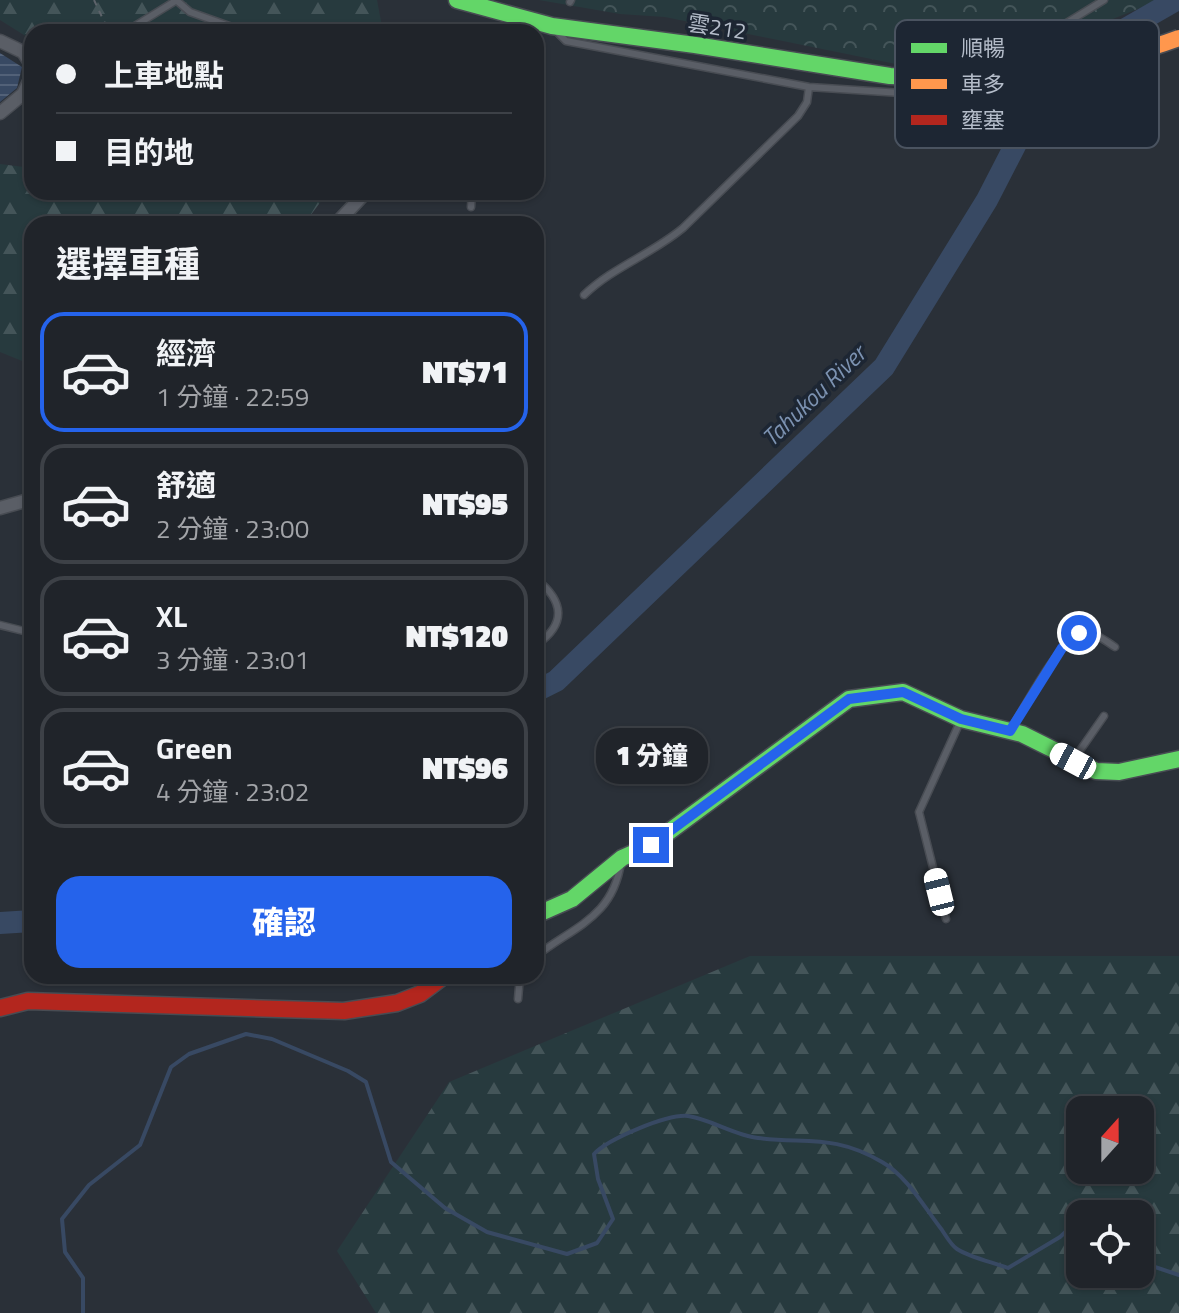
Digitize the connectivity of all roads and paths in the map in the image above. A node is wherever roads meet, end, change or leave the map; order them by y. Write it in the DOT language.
graph roads {
  1 [pos="94,0"];
  2 [pos="177,0"];
  3 [pos="457,0"];
  4 [pos="1104,0"];
  5 [pos="1071,20"];
  6 [pos="105,24"];
  7 [pos="138,24"];
  8 [pos="224,24"];
  9 [pos="552,26"];
  10 [pos="544,30"];
  11 [pos="1179,38"];
  12 [pos="0,41"];
  13 [pos="1159,45"];
  14 [pos="24,54"];
  15 [pos="895,76"];
  16 [pos="809,87"];
  17 [pos="24,92"];
  18 [pos="895,93"];
  19 [pos="0,113"];
  20 [pos="358,200"];
  21 [pos="471,200"];
  22 [pos="471,207"];
  23 [pos="344,216"];
  24 [pos="584,295"];
  25 [pos="24,501"];
  26 [pos="0,508"];
  27 [pos="544,586"];
  28 [pos="0,625"];
  29 [pos="24,631"];
  30 [pos="544,637"];
  31 [pos="1115,647"];
  32 [pos="1104,716"];
  33 [pos="961,719"];
  34 [pos="1010,731"];
  35 [pos="1179,759"];
  36 [pos="1073,761"];
  37 [pos="622,858"];
  38 [pos="544,911"];
  39 [pos="946,919"];
  40 [pos="544,951"];
  41 [pos="433,984"];
  42 [pos="519,984"];
  43 [pos="518,999"];
  44 [pos="0,1008"];
  1 -- 6 [label="path"];
  2 -- 7 [label="lane"];
  2 -- 8 [label="lane"];
  3 -- 9 [label="street, 雲212 / 雲212"];
  4 -- 5 [label="lane"];
  9 -- 10 [label="street"];
  9 -- 15 [label="street, 雲212 / 雲212, bridge"];
  9 -- 16 [label="lane"];
  11 -- 13 [label="street, 雲212 / 雲212, bridge"];
  12 -- 14 [label="street"];
  16 -- 18 [label="lane"];
  16 -- 24 [label="lane"];
  17 -- 19 [label="street"];
  20 -- 23 [label="street"];
  21 -- 22 [label="lane"];
  25 -- 26 [label="street"];
  27 -- 30 [label="lane"];
  28 -- 29 [label="lane"];
  31 -- 34 [label="lane"];
  32 -- 36 [label="lane"];
  33 -- 34 [label="street"];
  33 -- 37 [label="street"];
  33 -- 39 [label="lane"];
  34 -- 36 [label="street"];
  35 -- 36 [label="street"];
  37 -- 38 [label="street"];
  37 -- 40 [label="lane"];
  41 -- 44 [label="street"];
  42 -- 43 [label="lane"];
}
